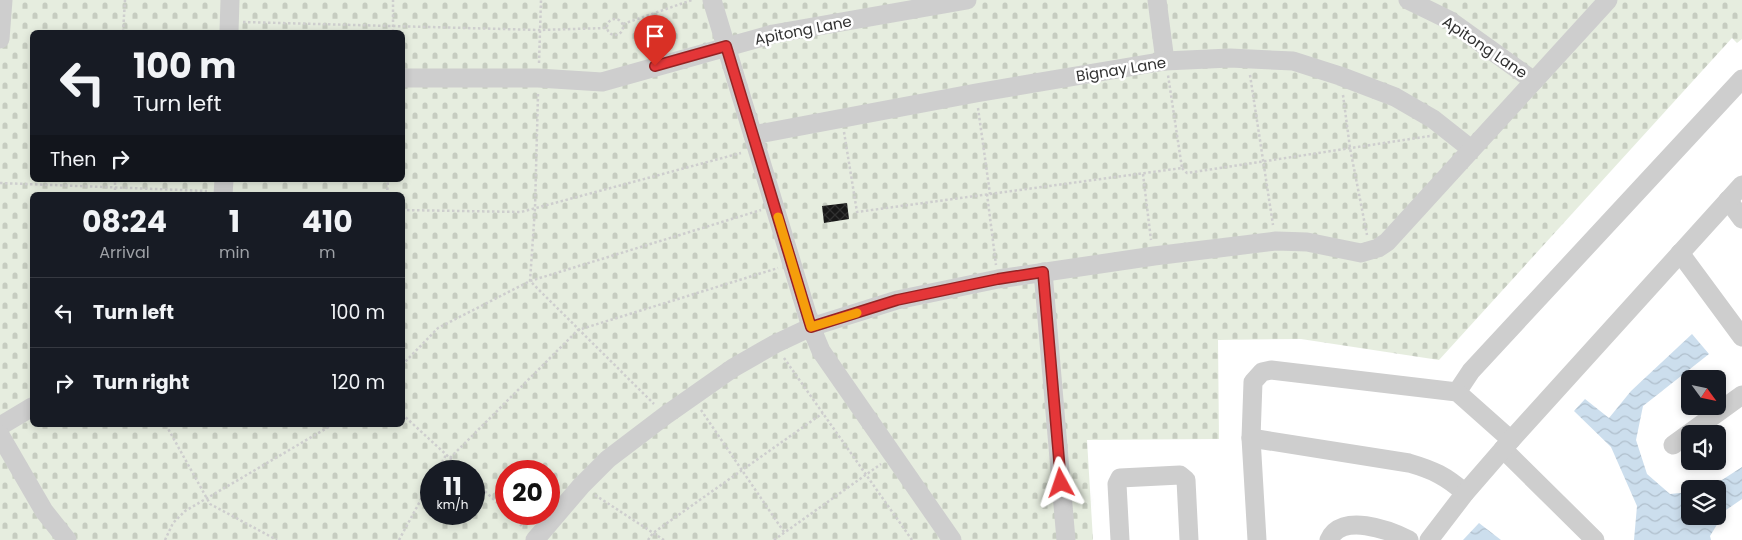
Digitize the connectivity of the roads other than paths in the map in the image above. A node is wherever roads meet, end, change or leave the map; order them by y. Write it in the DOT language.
graph roads {
  1 [pos="2,0"];
  2 [pos="230,0"];
  3 [pos="712,0"];
  4 [pos="967,0"];
  5 [pos="1157,0"];
  6 [pos="1408,0"];
  7 [pos="1597,3"];
  8 [pos="229,27"];
  9 [pos="0,39"];
  10 [pos="726,46"];
  11 [pos="1166,61"];
  12 [pos="405,78"];
  13 [pos="1742,79"];
  14 [pos="1534,81"];
  15 [pos="755,142"];
  16 [pos="1471,149"];
  17 [pos="1742,185"];
  18 [pos="1728,200"];
  19 [pos="1742,219"];
  20 [pos="1680,253"];
  21 [pos="1043,272"];
  22 [pos="811,327"];
  23 [pos="1742,337"];
  24 [pos="1457,392"];
  25 [pos="1742,395"];
  26 [pos="30,408"];
  27 [pos="0,426"];
  28 [pos="0,435"];
  29 [pos="1251,438"];
  30 [pos="1507,444"];
  31 [pos="1673,445"];
  32 [pos="1465,492"];
  33 [pos="536,539"];
  34 [pos="67,540"];
  35 [pos="952,540"];
  36 [pos="1066,540"];
  37 [pos="1120,540"];
  38 [pos="1189,540"];
  39 [pos="1257,540"];
  40 [pos="1329,540"];
  41 [pos="1409,540"];
  42 [pos="1429,540"];
  43 [pos="1595,540"];
  1 -- 9 [label="street"];
  2 -- 8 [label="street"];
  3 -- 10 [label="street"];
  4 -- 10 [label="street, Apitong Lane"];
  5 -- 11 [label="street"];
  6 -- 14 [label="street, Apitong Lane"];
  7 -- 14 [label="street"];
  10 -- 12 [label="street, Apitong Lane"];
  10 -- 15 [label="street"];
  11 -- 15 [label="street, Bignay Lane"];
  11 -- 16 [label="street, Bignay Lane"];
  13 -- 24 [label="street"];
  14 -- 16 [label="street"];
  15 -- 22 [label="street"];
  16 -- 21 [label="street"];
  17 -- 18 [label="street"];
  18 -- 19 [label="street"];
  18 -- 20 [label="street"];
  20 -- 23 [label="street"];
  20 -- 30 [label="street"];
  21 -- 22 [label="street"];
  21 -- 36 [label="street"];
  22 -- 33 [label="street"];
  22 -- 35 [label="street"];
  24 -- 29 [label="street"];
  24 -- 30 [label="street"];
  25 -- 31 [label="street"];
  26 -- 27 [label="street"];
  28 -- 34 [label="street"];
  29 -- 32 [label="street"];
  29 -- 39 [label="street"];
  30 -- 32 [label="street"];
  30 -- 43 [label="street"];
  32 -- 42 [label="street"];
  37 -- 38 [label="street"];
  40 -- 41 [label="street"];
}
